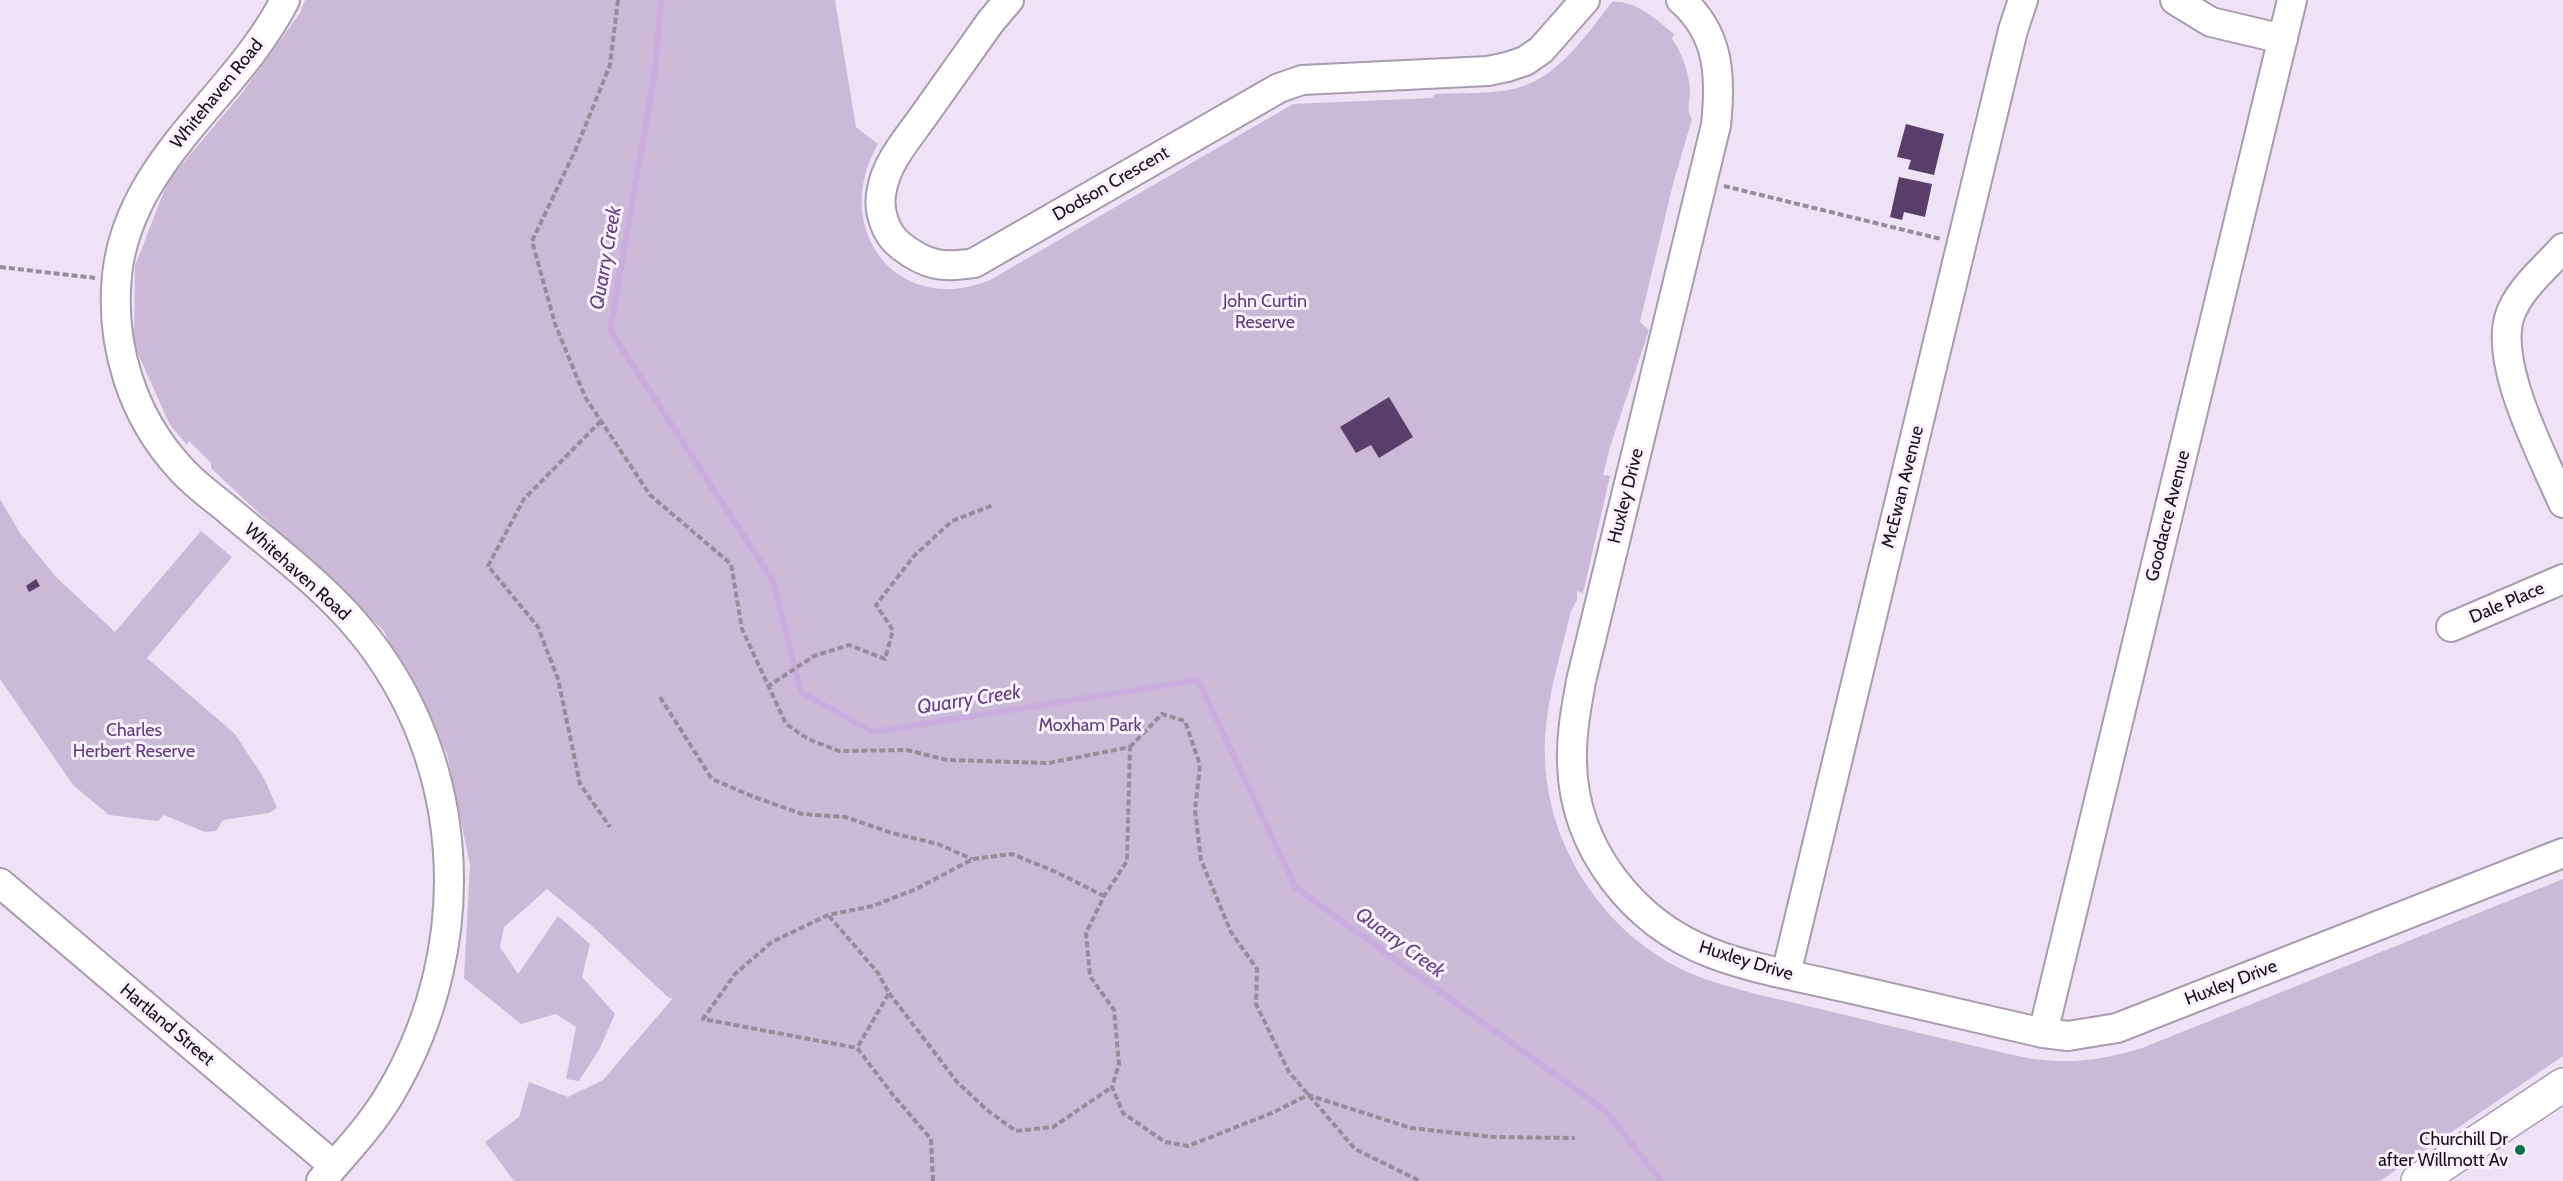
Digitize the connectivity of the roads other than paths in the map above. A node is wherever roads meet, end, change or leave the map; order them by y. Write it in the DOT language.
graph roads {
  1 [pos="285,0"];
  2 [pos="1009,0"];
  3 [pos="1585,0"];
  4 [pos="1681,0"];
  5 [pos="2023,0"];
  6 [pos="2175,0"];
  7 [pos="2292,0"];
  8 [pos="2283,39"];
  9 [pos="2563,248"];
  10 [pos="2563,503"];
  11 [pos="2563,579"];
  12 [pos="2451,627"];
  13 [pos="2563,853"];
  14 [pos="0,884"];
  15 [pos="1786,974"];
  16 [pos="2043,1033"];
  17 [pos="2563,1085"];
  18 [pos="327,1173"];
  19 [pos="2418,1181"];
  1 -- 18 [label="street, Whitehaven Road"];
  2 -- 3 [label="street, Dodson Crescent"];
  4 -- 15 [label="street, Huxley Drive"];
  5 -- 15 [label="street, McEwan Avenue"];
  6 -- 8 [label="street"];
  7 -- 8 [label="street, Goodacre Avenue"];
  8 -- 16 [label="street, Goodacre Avenue"];
  9 -- 10 [label="street"];
  11 -- 12 [label="street, Dale Place"];
  13 -- 16 [label="street, Huxley Drive"];
  14 -- 18 [label="street, Hartland Street"];
  15 -- 16 [label="street, Huxley Drive"];
  17 -- 19 [label="main road"];
}
